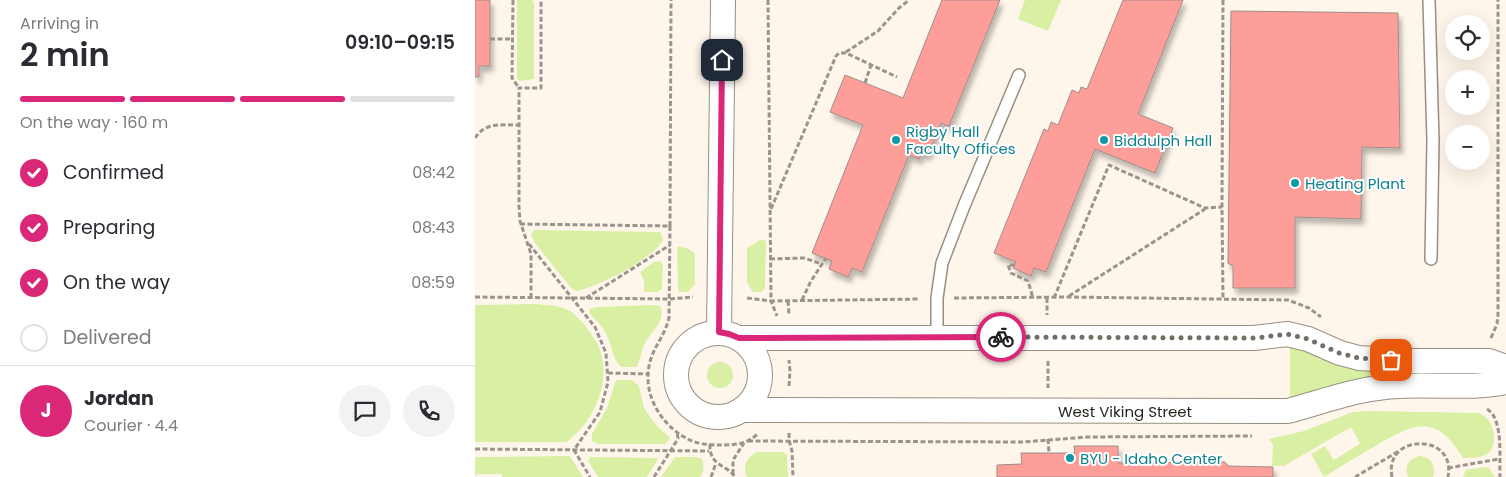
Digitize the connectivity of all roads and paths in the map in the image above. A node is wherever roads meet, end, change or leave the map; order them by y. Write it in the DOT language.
graph roads {
  1 [pos="513,0"];
  2 [pos="541,0"];
  3 [pos="671,0"];
  4 [pos="723,0"];
  5 [pos="768,0"];
  6 [pos="909,0"];
  7 [pos="1223,0"];
  8 [pos="1429,0"];
  9 [pos="1497,0"];
  10 [pos="491,38"];
  11 [pos="513,39"];
  12 [pos="846,53"];
  13 [pos="871,65"];
  14 [pos="1019,75"];
  15 [pos="897,77"];
  16 [pos="865,83"];
  17 [pos="519,88"];
  18 [pos="519,125"];
  19 [pos="475,138"];
  20 [pos="1222,207"];
  21 [pos="1205,208"];
  22 [pos="770,212"];
  23 [pos="520,224"];
  24 [pos="670,226"];
  25 [pos="528,242"];
  26 [pos="670,244"];
  27 [pos="826,258"];
  28 [pos="771,259"];
  29 [pos="1431,259"];
  30 [pos="822,264"];
  31 [pos="1015,264"];
  32 [pos="475,297"];
  33 [pos="693,297"];
  34 [pos="1068,297"];
  35 [pos="531,298"];
  36 [pos="572,298"];
  37 [pos="585,298"];
  38 [pos="747,298"];
  39 [pos="937,298"];
  40 [pos="1033,298"];
  41 [pos="1047,298"];
  42 [pos="1054,298"];
  43 [pos="670,299"];
  44 [pos="1223,299"];
  45 [pos="802,300"];
  46 [pos="771,301"];
  47 [pos="1328,322"];
  48 [pos="729,335"];
  49 [pos="937,337"];
  50 [pos="1047,337"];
  51 [pos="785,338"];
  52 [pos="1489,342"];
  53 [pos="1506,366"];
  54 [pos="608,373"];
  55 [pos="648,374"];
  56 [pos="1506,382"];
  57 [pos="741,410"];
  58 [pos="782,411"];
  59 [pos="1048,411"];
  60 [pos="677,432"];
  61 [pos="744,442"];
  62 [pos="710,444"];
  63 [pos="475,448"];
  64 [pos="1402,449"];
  65 [pos="574,450"];
  66 [pos="670,450"];
  67 [pos="709,451"];
  68 [pos="1049,453"];
  69 [pos="1499,459"];
  70 [pos="715,463"];
  71 [pos="1448,468"];
  72 [pos="734,476"];
  73 [pos="590,477"];
  74 [pos="654,477"];
  75 [pos="711,477"];
  76 [pos="1355,477"];
  77 [pos="1393,477"];
  78 [pos="1448,477"];
  1 -- 11 [label="path"];
  2 -- 17 [label="path"];
  3 -- 24 [label="path"];
  4 -- 48 [label="street"];
  5 -- 22 [label="path"];
  6 -- 12 [label="path"];
  7 -- 20 [label="path"];
  8 -- 29 [label="lane"];
  9 -- 52 [label="path"];
  10 -- 11 [label="path"];
  11 -- 17 [label="path"];
  12 -- 13 [label="path"];
  12 -- 22 [label="path"];
  13 -- 15 [label="path"];
  13 -- 16 [label="path"];
  14 -- 39 [label="lane"];
  17 -- 18 [label="path"];
  18 -- 19 [label="path"];
  18 -- 23 [label="path"];
  20 -- 21 [label="path"];
  20 -- 44 [label="path"];
  21 -- 34 [label="path"];
  21 -- 42 [label="path"];
  22 -- 28 [label="path"];
  23 -- 24 [label="path"];
  23 -- 25 [label="path"];
  24 -- 26 [label="path"];
  25 -- 35 [label="path"];
  25 -- 36 [label="path"];
  26 -- 37 [label="path"];
  26 -- 43 [label="path"];
  27 -- 30 [label="path"];
  28 -- 30 [label="path"];
  28 -- 46 [label="path"];
  30 -- 45 [label="path"];
  31 -- 40 [label="path"];
  32 -- 35 [label="path"];
  33 -- 43 [label="path"];
  34 -- 42 [label="path"];
  34 -- 44 [label="path"];
  35 -- 36 [label="path"];
  36 -- 37 [label="path"];
  36 -- 54 [label="path"];
  37 -- 43 [label="path"];
  38 -- 46 [label="path"];
  39 -- 40 [label="path"];
  39 -- 45 [label="path"];
  39 -- 49 [label="lane"];
  40 -- 41 [label="path"];
  41 -- 42 [label="path"];
  41 -- 50 [label="path"];
  43 -- 55 [label="path"];
  44 -- 47 [label="path"];
  45 -- 46 [label="path"];
  46 -- 51 [label="path"];
  48 -- 51 [label="street"];
  48 -- 57 [label="street"];
  48 -- 57 [label="street"];
  49 -- 50 [label="street"];
  49 -- 51 [label="street"];
  50 -- 53 [label="street"];
  50 -- 59 [label="path"];
  51 -- 58 [label="path"];
  54 -- 55 [label="path"];
  54 -- 65 [label="path"];
  55 -- 60 [label="path"];
  56 -- 59 [label="street, West Viking Street"];
  57 -- 58 [label="street, West Viking Street"];
  58 -- 59 [label="street, West Viking Street"];
  58 -- 61 [label="path"];
  59 -- 68 [label="path"];
  60 -- 62 [label="path"];
  60 -- 66 [label="path"];
  61 -- 62 [label="path"];
  61 -- 72 [label="path"];
  62 -- 67 [label="path"];
  63 -- 65 [label="path"];
  64 -- 71 [label="path"];
  64 -- 76 [label="path"];
  64 -- 77 [label="path"];
  65 -- 66 [label="path"];
  65 -- 73 [label="path"];
  66 -- 67 [label="path"];
  66 -- 74 [label="path"];
  67 -- 70 [label="path"];
  69 -- 71 [label="path"];
  70 -- 72 [label="path"];
  70 -- 75 [label="path"];
  71 -- 78 [label="path"];
}
